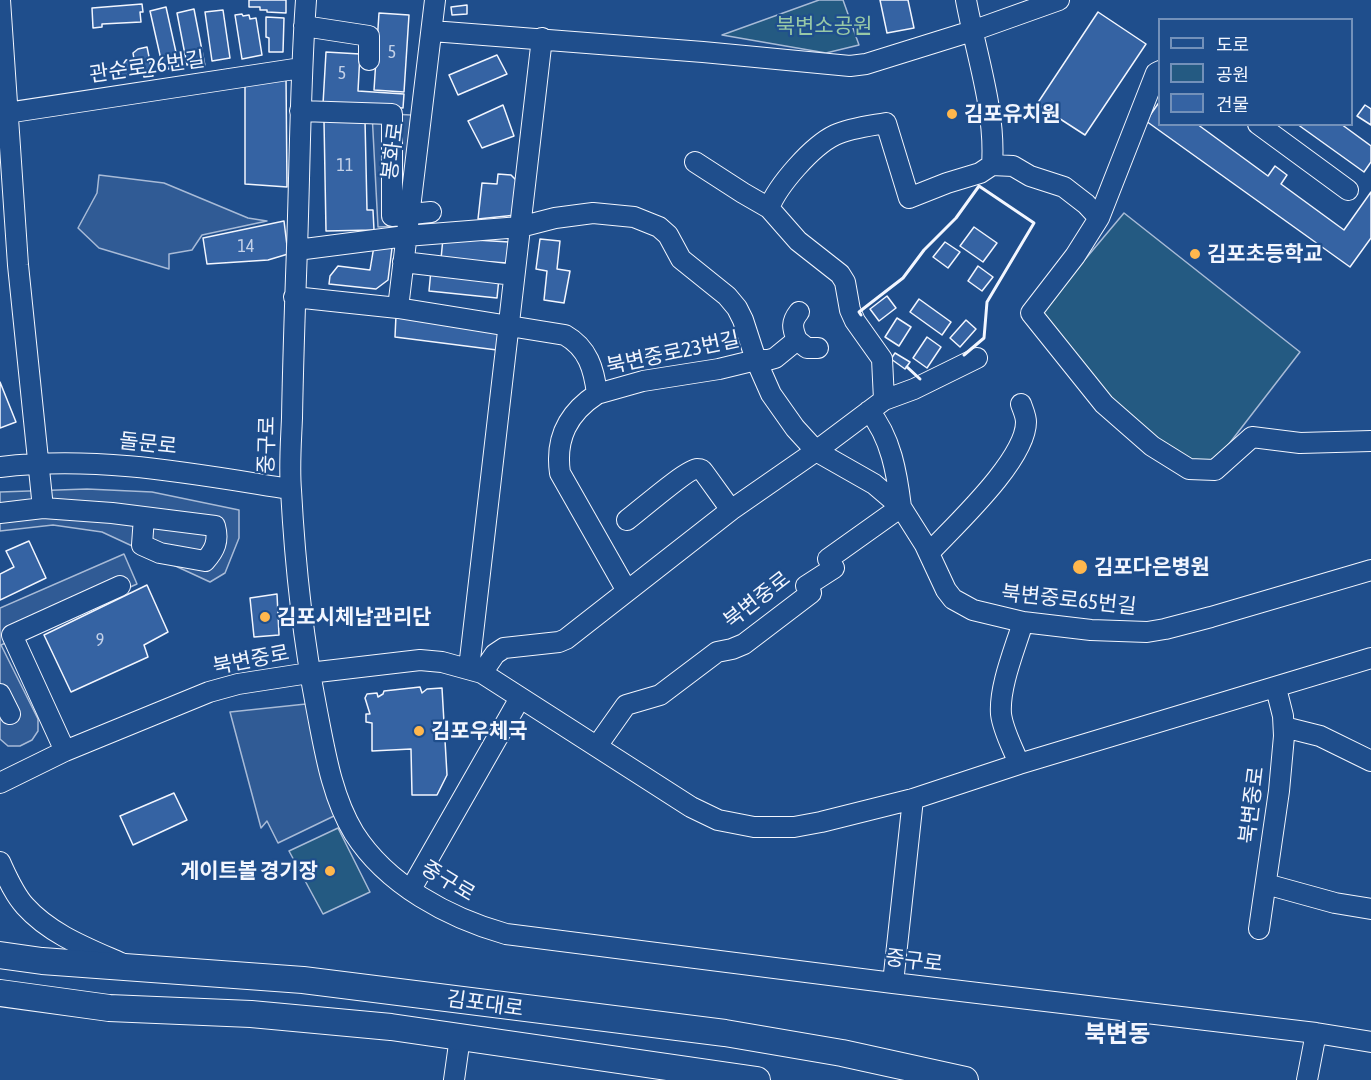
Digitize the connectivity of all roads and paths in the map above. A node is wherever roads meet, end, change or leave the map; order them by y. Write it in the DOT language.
graph roads {
  1 [pos="0,0"];
  2 [pos="306,0"];
  3 [pos="435,0"];
  4 [pos="966,0"];
  5 [pos="1059,0"];
  6 [pos="304,26"];
  7 [pos="432,31"];
  8 [pos="972,31"];
  9 [pos="542,38"];
  10 [pos="369,60"];
  11 [pos="302,69"];
  12 [pos="1158,72"];
  13 [pos="300,111"];
  14 [pos="4,113"];
  15 [pos="1261,126"];
  16 [pos="695,162"];
  17 [pos="992,165"];
  18 [pos="7,181"];
  19 [pos="1348,189"];
  20 [pos="769,208"];
  21 [pos="431,212"];
  22 [pos="409,215"];
  23 [pos="1099,218"];
  24 [pos="520,227"];
  25 [pos="406,236"];
  26 [pos="297,250"];
  27 [pos="403,262"];
  28 [pos="9,267"];
  29 [pos="514,275"];
  30 [pos="294,297"];
  31 [pos="398,308"];
  32 [pos="799,312"];
  33 [pos="507,326"];
  34 [pos="797,340"];
  35 [pos="818,348"];
  36 [pos="977,358"];
  37 [pos="756,360"];
  38 [pos="597,394"];
  39 [pos="1021,404"];
  40 [pos="877,405"];
  41 [pos="1371,441"];
  42 [pos="816,451"];
  43 [pos="37,462"];
  44 [pos="0,467"];
  45 [pos="290,489"];
  46 [pos="901,507"];
  47 [pos="43,508"];
  48 [pos="731,510"];
  49 [pos="0,513"];
  50 [pos="144,517"];
  51 [pos="627,520"];
  52 [pos="928,553"];
  53 [pos="1371,570"];
  54 [pos="120,586"];
  55 [pos="627,591"];
  56 [pos="1023,622"];
  57 [pos="6,638"];
  58 [pos="1371,658"];
  59 [pos="475,670"];
  60 [pos="309,674"];
  61 [pos="1276,688"];
  62 [pos="0,694"];
  63 [pos="520,698"];
  64 [pos="10,714"];
  65 [pos="1284,727"];
  66 [pos="597,746"];
  67 [pos="66,751"];
  68 [pos="1371,761"];
  69 [pos="1018,764"];
  70 [pos="0,783"];
  71 [pos="913,799"];
  72 [pos="0,862"];
  73 [pos="1266,884"];
  74 [pos="411,889"];
  75 [pos="1371,909"];
  76 [pos="1259,929"];
  77 [pos="0,955"];
  78 [pos="134,968"];
  79 [pos="893,983"];
  80 [pos="0,993"];
  81 [pos="1316,1033"];
  82 [pos="460,1037"];
  83 [pos="1371,1042"];
  84 [pos="454,1080"];
  85 [pos="757,1080"];
  86 [pos="965,1080"];
  87 [pos="1308,1080"];
  1 -- 14 [label="street"];
  2 -- 6 [label="street, 중구로"];
  3 -- 7 [label="street, 봉화로"];
  4 -- 8 [label="street"];
  5 -- 8 [label="street"];
  6 -- 10 [label="street"];
  6 -- 11 [label="street, 중구로"];
  7 -- 9 [label="street"];
  7 -- 22 [label="street, 봉화로"];
  8 -- 9 [label="street"];
  8 -- 17 [label="street"];
  9 -- 24 [label="street"];
  11 -- 13 [label="street, 중구로"];
  11 -- 14 [label="street, 관순로26번길"];
  12 -- 23 [label="street"];
  13 -- 22 [label="street"];
  13 -- 26 [label="street, 중구로"];
  14 -- 18 [label="street"];
  15 -- 19 [label="street"];
  16 -- 20 [label="street"];
  17 -- 20 [label="street"];
  17 -- 23 [label="street"];
  18 -- 28 [label="street"];
  20 -- 40 [label="street"];
  21 -- 22 [label="street"];
  22 -- 25 [label="street, 봉화로"];
  23 -- 41 [label="street"];
  24 -- 25 [label="street, 북변중로23번길"];
  24 -- 29 [label="street"];
  24 -- 37 [label="street, 북변중로23번길"];
  25 -- 26 [label="street, 북변중로23번길"];
  25 -- 27 [label="street, 봉화로"];
  26 -- 30 [label="street, 중구로"];
  27 -- 29 [label="street"];
  27 -- 31 [label="street, 봉화로"];
  28 -- 43 [label="street"];
  29 -- 33 [label="street"];
  30 -- 31 [label="street, 북변중로23번길"];
  30 -- 45 [label="street, 중구로"];
  31 -- 33 [label="street, 북변중로23번길"];
  32 -- 34 [label="street"];
  33 -- 38 [label="street, 북변중로23번길"];
  33 -- 59 [label="street"];
  34 -- 35 [label="street"];
  34 -- 37 [label="street"];
  36 -- 40 [label="street"];
  37 -- 38 [label="street, 북변중로23번길"];
  37 -- 42 [label="street, 북변중로65번길"];
  38 -- 55 [label="street"];
  39 -- 52 [label="street"];
  40 -- 42 [label="street"];
  40 -- 46 [label="street"];
  42 -- 46 [label="street, 북변중로65번길"];
  42 -- 48 [label="street"];
  43 -- 44 [label="street, 돌문로"];
  43 -- 45 [label="street, 돌문로"];
  43 -- 47 [label="street"];
  45 -- 60 [label="street, 중구로"];
  46 -- 52 [label="street, 북변중로65번길"];
  46 -- 66 [label="street, 북변중로"];
  47 -- 49 [label="street"];
  47 -- 50 [label="street"];
  48 -- 51 [label="street"];
  48 -- 55 [label="street"];
  52 -- 56 [label="street, 북변중로65번길"];
  53 -- 56 [label="street, 북변중로65번길"];
  54 -- 57 [label="street"];
  55 -- 59 [label="street"];
  56 -- 69 [label="street"];
  57 -- 67 [label="street"];
  58 -- 61 [label="street, 북변중로"];
  59 -- 60 [label="street, 북변중로"];
  59 -- 63 [label="street, 북변중로"];
  60 -- 67 [label="street, 북변중로"];
  60 -- 74 [label="street, 중구로"];
  61 -- 65 [label="street, 북변중로"];
  61 -- 69 [label="street, 북변중로"];
  62 -- 64 [label="street"];
  63 -- 66 [label="street, 북변중로"];
  63 -- 74 [label="street"];
  65 -- 68 [label="street"];
  65 -- 73 [label="street, 북변중로"];
  66 -- 71 [label="street, 북변중로"];
  67 -- 70 [label="street, 북변중로"];
  69 -- 71 [label="street, 북변중로"];
  71 -- 79 [label="street"];
  72 -- 78 [label="street"];
  73 -- 75 [label="street"];
  73 -- 76 [label="street, 북변중로"];
  74 -- 79 [label="street, 중구로"];
  77 -- 78 [label="main road, 김포대로"];
  78 -- 86 [label="main road, 김포대로"];
  79 -- 81 [label="street, 중구로"];
  80 -- 82 [label="main road, 김포대로"];
  81 -- 83 [label="street, 중구로"];
  81 -- 87 [label="street"];
  82 -- 84 [label="street"];
  82 -- 85 [label="main road, 김포대로"];
}
